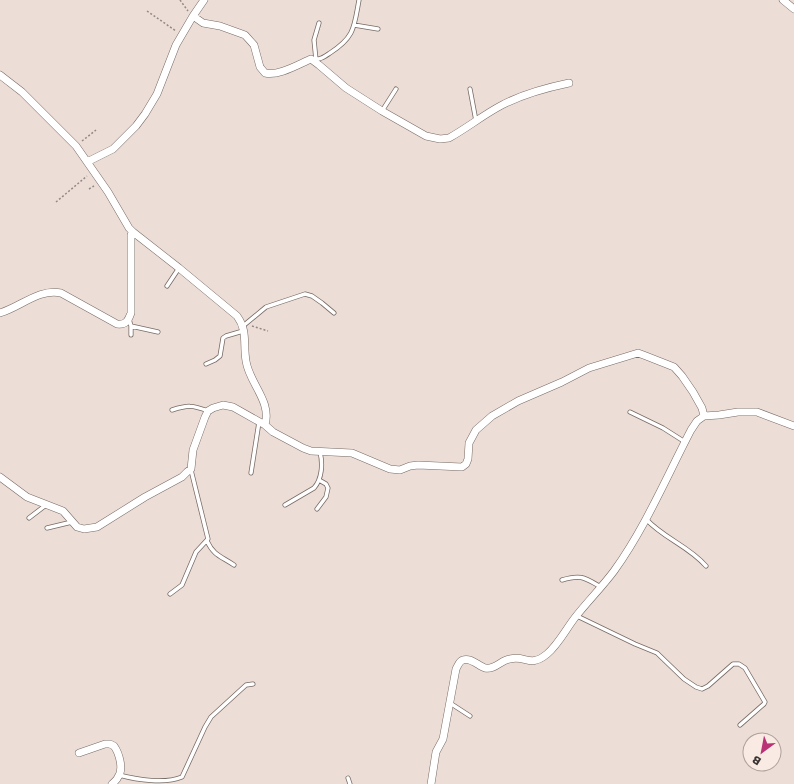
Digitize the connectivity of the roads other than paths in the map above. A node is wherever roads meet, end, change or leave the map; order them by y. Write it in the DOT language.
graph roads {
  1 [pos="204,0"];
  2 [pos="359,0"];
  3 [pos="783,0"];
  4 [pos="794,9"];
  5 [pos="193,16"];
  6 [pos="319,23"];
  7 [pos="354,25"];
  8 [pos="378,29"];
  9 [pos="313,59"];
  10 [pos="0,75"];
  11 [pos="569,83"];
  12 [pos="396,89"];
  13 [pos="470,89"];
  14 [pos="382,111"];
  15 [pos="476,121"];
  16 [pos="87,162"];
  17 [pos="133,232"];
  18 [pos="179,268"];
  19 [pos="167,286"];
  20 [pos="0,312"];
  21 [pos="334,313"];
  22 [pos="130,323"];
  23 [pos="245,327"];
  24 [pos="158,332"];
  25 [pos="131,335"];
  26 [pos="206,364"];
  27 [pos="172,410"];
  28 [pos="208,411"];
  29 [pos="630,412"];
  30 [pos="704,416"];
  31 [pos="262,424"];
  32 [pos="794,426"];
  33 [pos="685,442"];
  34 [pos="319,451"];
  35 [pos="191,469"];
  36 [pos="251,473"];
  37 [pos="0,477"];
  38 [pos="319,480"];
  39 [pos="46,504"];
  40 [pos="285,505"];
  41 [pos="317,509"];
  42 [pos="29,518"];
  43 [pos="646,519"];
  44 [pos="72,522"];
  45 [pos="47,528"];
  46 [pos="207,541"];
  47 [pos="234,565"];
  48 [pos="706,566"];
  49 [pos="562,580"];
  50 [pos="601,587"];
  51 [pos="170,594"];
  52 [pos="576,616"];
  53 [pos="253,684"];
  54 [pos="450,703"];
  55 [pos="470,716"];
  56 [pos="740,725"];
  57 [pos="79,752"];
  58 [pos="120,776"];
  59 [pos="348,778"];
  60 [pos="112,784"];
  61 [pos="350,784"];
  62 [pos="431,784"];
  1 -- 5 [label="street"];
  2 -- 7 [label="lane"];
  3 -- 4 [label="street"];
  5 -- 9 [label="street"];
  5 -- 16 [label="street"];
  6 -- 9 [label="lane"];
  7 -- 8 [label="lane"];
  7 -- 9 [label="lane"];
  9 -- 14 [label="street"];
  10 -- 16 [label="street"];
  11 -- 15 [label="street"];
  12 -- 14 [label="lane"];
  13 -- 15 [label="lane"];
  14 -- 15 [label="street"];
  16 -- 17 [label="street"];
  17 -- 18 [label="street"];
  17 -- 22 [label="street"];
  18 -- 19 [label="lane"];
  18 -- 23 [label="street"];
  20 -- 22 [label="street"];
  21 -- 23 [label="lane"];
  22 -- 24 [label="lane"];
  22 -- 25 [label="lane"];
  23 -- 26 [label="lane"];
  23 -- 31 [label="street"];
  27 -- 28 [label="lane"];
  28 -- 31 [label="street"];
  28 -- 35 [label="street"];
  29 -- 33 [label="lane"];
  30 -- 32 [label="street"];
  30 -- 33 [label="street"];
  30 -- 34 [label="street"];
  31 -- 34 [label="street"];
  31 -- 36 [label="lane"];
  33 -- 43 [label="street"];
  34 -- 38 [label="lane"];
  35 -- 44 [label="street"];
  35 -- 46 [label="lane"];
  37 -- 39 [label="street"];
  38 -- 40 [label="lane"];
  38 -- 41 [label="lane"];
  39 -- 42 [label="lane"];
  39 -- 44 [label="street"];
  43 -- 48 [label="lane"];
  43 -- 50 [label="street"];
  44 -- 45 [label="lane"];
  46 -- 47 [label="lane"];
  46 -- 51 [label="lane"];
  49 -- 50 [label="lane"];
  50 -- 52 [label="street"];
  52 -- 54 [label="street"];
  52 -- 56 [label="lane"];
  53 -- 58 [label="lane"];
  54 -- 55 [label="lane"];
  54 -- 62 [label="street"];
  57 -- 58 [label="street"];
  58 -- 60 [label="street"];
  59 -- 61 [label="lane"];
}
